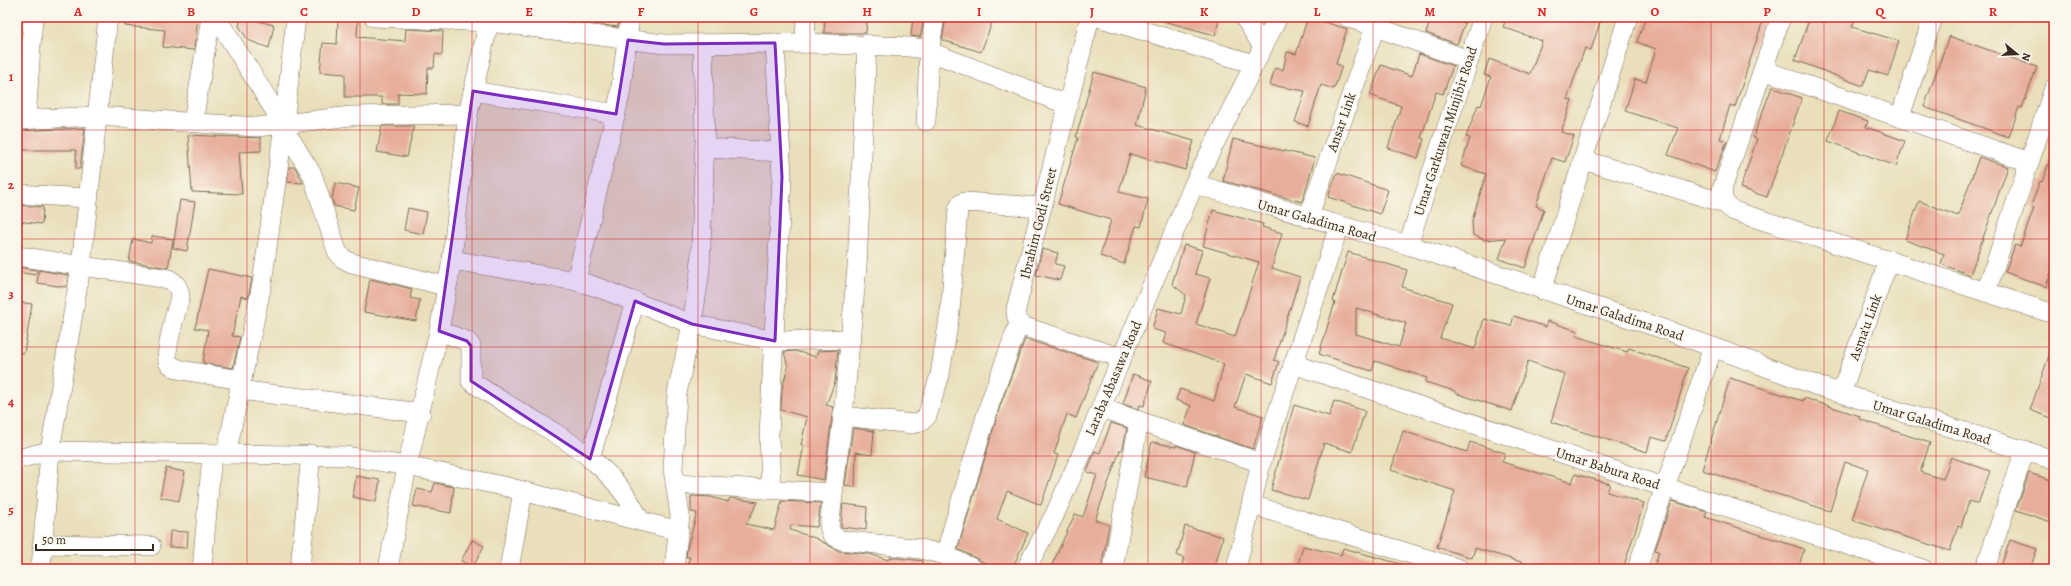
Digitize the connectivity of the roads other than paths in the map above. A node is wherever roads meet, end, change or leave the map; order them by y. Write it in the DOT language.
graph roads {
  1 [pos="33,17"];
  2 [pos="108,17"];
  3 [pos="211,17"];
  4 [pos="216,17"];
  5 [pos="296,17"];
  6 [pos="374,17"];
  7 [pos="394,17"];
  8 [pos="630,17"];
  9 [pos="806,17"];
  10 [pos="935,17"];
  11 [pos="1090,17"];
  12 [pos="1097,17"];
  13 [pos="1244,17"];
  14 [pos="1278,17"];
  15 [pos="1347,17"];
  16 [pos="1483,17"];
  17 [pos="1628,17"];
  18 [pos="1781,17"];
  19 [pos="1933,17"];
  20 [pos="489,20"];
  21 [pos="1375,27"];
  22 [pos="628,40"];
  23 [pos="775,43"];
  24 [pos="805,43"];
  25 [pos="703,44"];
  26 [pos="867,44"];
  27 [pos="1262,47"];
  28 [pos="929,52"];
  29 [pos="1469,60"];
  30 [pos="1254,64"];
  31 [pos="1763,70"];
  32 [pos="2054,88"];
  33 [pos="473,91"];
  34 [pos="1068,105"];
  35 [pos="468,114"];
  36 [pos="616,114"];
  37 [pos="98,116"];
  38 [pos="1900,117"];
  39 [pos="21,120"];
  40 [pos="926,120"];
  41 [pos="193,122"];
  42 [pos="284,127"];
  43 [pos="705,148"];
  44 [pos="781,152"];
  45 [pos="1583,160"];
  46 [pos="2029,162"];
  47 [pos="1194,184"];
  48 [pos="17,194"];
  49 [pos="88,198"];
  50 [pos="1724,203"];
  51 [pos="1042,207"];
  52 [pos="1308,218"];
  53 [pos="1339,226"];
  54 [pos="1408,245"];
  55 [pos="17,256"];
  56 [pos="452,260"];
  57 [pos="1890,260"];
  58 [pos="81,266"];
  59 [pos="576,280"];
  60 [pos="446,286"];
  61 [pos="1542,290"];
  62 [pos="1986,292"];
  63 [pos="635,302"];
  64 [pos="2054,314"];
  65 [pos="1019,323"];
  66 [pos="692,324"];
  67 [pos="439,331"];
  68 [pos="852,339"];
  69 [pos="775,341"];
  70 [pos="1713,347"];
  71 [pos="1122,358"];
  72 [pos="1293,364"];
  73 [pos="240,385"];
  74 [pos="1840,393"];
  75 [pos="1101,408"];
  76 [pos="421,413"];
  77 [pos="843,416"];
  78 [pos="1139,421"];
  79 [pos="2025,450"];
  80 [pos="50,451"];
  81 [pos="219,454"];
  82 [pos="311,454"];
  83 [pos="17,459"];
  84 [pos="590,459"];
  85 [pos="2054,460"];
  86 [pos="1261,463"];
  87 [pos="407,466"];
  88 [pos="676,484"];
  89 [pos="1664,487"];
  90 [pos="771,489"];
  91 [pos="523,491"];
  92 [pos="833,493"];
  93 [pos="1252,505"];
  94 [pos="640,521"];
  95 [pos="679,531"];
  96 [pos="42,544"];
  97 [pos="151,546"];
  98 [pos="945,555"];
  99 [pos="1913,567"];
  100 [pos="41,569"];
  101 [pos="202,569"];
  102 [pos="300,569"];
  103 [pos="388,569"];
  104 [pos="509,569"];
  105 [pos="674,569"];
  106 [pos="974,569"];
  107 [pos="1026,569"];
  108 [pos="1113,569"];
  109 [pos="1236,569"];
  110 [pos="1460,569"];
  111 [pos="1637,569"];
  112 [pos="1986,569"];
  1 -- 39 [label="street"];
  2 -- 37 [label="street"];
  3 -- 41 [label="street"];
  4 -- 42 [label="street"];
  5 -- 42 [label="street"];
  6 -- 7 [label="street"];
  7 -- 20 [label="street"];
  8 -- 22 [label="street"];
  9 -- 24 [label="street"];
  10 -- 28 [label="street"];
  11 -- 34 [label="street, Ibrahim Godi Street"];
  12 -- 30 [label="street"];
  13 -- 27 [label="street"];
  14 -- 27 [label="street, Laraba Abasawa Road"];
  15 -- 21 [label="street"];
  16 -- 29 [label="street, Umar Garkuwan Minjibir Road"];
  17 -- 45 [label="street"];
  18 -- 31 [label="street"];
  19 -- 38 [label="street"];
  20 -- 22 [label="street"];
  20 -- 33 [label="street"];
  21 -- 29 [label="street"];
  21 -- 52 [label="street, Ansar Link"];
  22 -- 25 [label="street"];
  22 -- 36 [label="street"];
  23 -- 24 [label="street"];
  23 -- 25 [label="street"];
  23 -- 44 [label="street"];
  24 -- 26 [label="street"];
  25 -- 43 [label="street"];
  26 -- 28 [label="street"];
  26 -- 68 [label="street"];
  27 -- 30 [label="street, Laraba Abasawa Road"];
  28 -- 34 [label="street"];
  28 -- 40 [label="street"];
  29 -- 54 [label="street, Umar Garkuwan Minjibir Road"];
  30 -- 47 [label="street, Laraba Abasawa Road"];
  31 -- 38 [label="street"];
  31 -- 50 [label="street"];
  32 -- 46 [label="street"];
  33 -- 35 [label="street"];
  33 -- 36 [label="street"];
  34 -- 51 [label="street, Ibrahim Godi Street"];
  35 -- 42 [label="street"];
  35 -- 56 [label="street"];
  36 -- 59 [label="street"];
  37 -- 39 [label="street"];
  37 -- 41 [label="street"];
  37 -- 49 [label="street"];
  38 -- 46 [label="street"];
  41 -- 42 [label="street"];
  42 -- 60 [label="street"];
  42 -- 73 [label="street"];
  43 -- 44 [label="street"];
  43 -- 66 [label="street"];
  44 -- 69 [label="street"];
  45 -- 50 [label="street"];
  45 -- 61 [label="street"];
  46 -- 62 [label="street"];
  47 -- 52 [label="street, Umar Galadima Road"];
  47 -- 71 [label="street, Laraba Abasawa Road"];
  48 -- 49 [label="street"];
  49 -- 58 [label="street"];
  50 -- 57 [label="street"];
  51 -- 65 [label="street, Ibrahim Godi Street"];
  51 -- 77 [label="street"];
  52 -- 53 [label="street, Umar Galadima Road"];
  53 -- 54 [label="street, Umar Galadima Road"];
  53 -- 72 [label="street"];
  54 -- 61 [label="street, Umar Galadima Road"];
  55 -- 58 [label="street"];
  56 -- 59 [label="street"];
  56 -- 60 [label="street"];
  57 -- 62 [label="street"];
  57 -- 74 [label="street, Asma'u Link"];
  58 -- 73 [label="street"];
  58 -- 80 [label="street"];
  59 -- 63 [label="street"];
  60 -- 67 [label="street"];
  61 -- 70 [label="street, Umar Galadima Road"];
  62 -- 64 [label="street"];
  63 -- 66 [label="street"];
  63 -- 84 [label="street"];
  65 -- 71 [label="street"];
  65 -- 98 [label="street"];
  66 -- 69 [label="street"];
  66 -- 88 [label="street"];
  67 -- 76 [label="street"];
  67 -- 84 [label="street"];
  68 -- 69 [label="street"];
  68 -- 77 [label="street"];
  69 -- 90 [label="street"];
  70 -- 74 [label="street, Umar Galadima Road"];
  70 -- 89 [label="street"];
  71 -- 75 [label="street, Laraba Abasawa Road"];
  72 -- 86 [label="street"];
  72 -- 89 [label="street, Umar Babura Road"];
  73 -- 76 [label="street"];
  73 -- 81 [label="street"];
  74 -- 79 [label="street, Umar Galadima Road"];
  75 -- 78 [label="street"];
  75 -- 107 [label="street, Laraba Abasawa Road"];
  76 -- 87 [label="street"];
  77 -- 92 [label="street"];
  78 -- 86 [label="street"];
  78 -- 108 [label="street"];
  79 -- 85 [label="street, Umar Galadima Road"];
  79 -- 112 [label="street"];
  80 -- 81 [label="street"];
  80 -- 83 [label="street"];
  80 -- 96 [label="street"];
  81 -- 82 [label="street"];
  81 -- 101 [label="street"];
  82 -- 87 [label="street"];
  82 -- 102 [label="street"];
  84 -- 94 [label="street"];
  86 -- 93 [label="street"];
  87 -- 91 [label="street"];
  87 -- 103 [label="street"];
  88 -- 90 [label="street"];
  88 -- 95 [label="street"];
  89 -- 99 [label="street, Umar Babura Road"];
  89 -- 111 [label="street"];
  90 -- 92 [label="street"];
  91 -- 94 [label="street"];
  91 -- 104 [label="street"];
  92 -- 98 [label="street"];
  93 -- 109 [label="street"];
  93 -- 110 [label="street"];
  94 -- 95 [label="street"];
  95 -- 105 [label="street"];
  96 -- 97 [label="street"];
  96 -- 100 [label="street"];
  98 -- 106 [label="street"];
}
